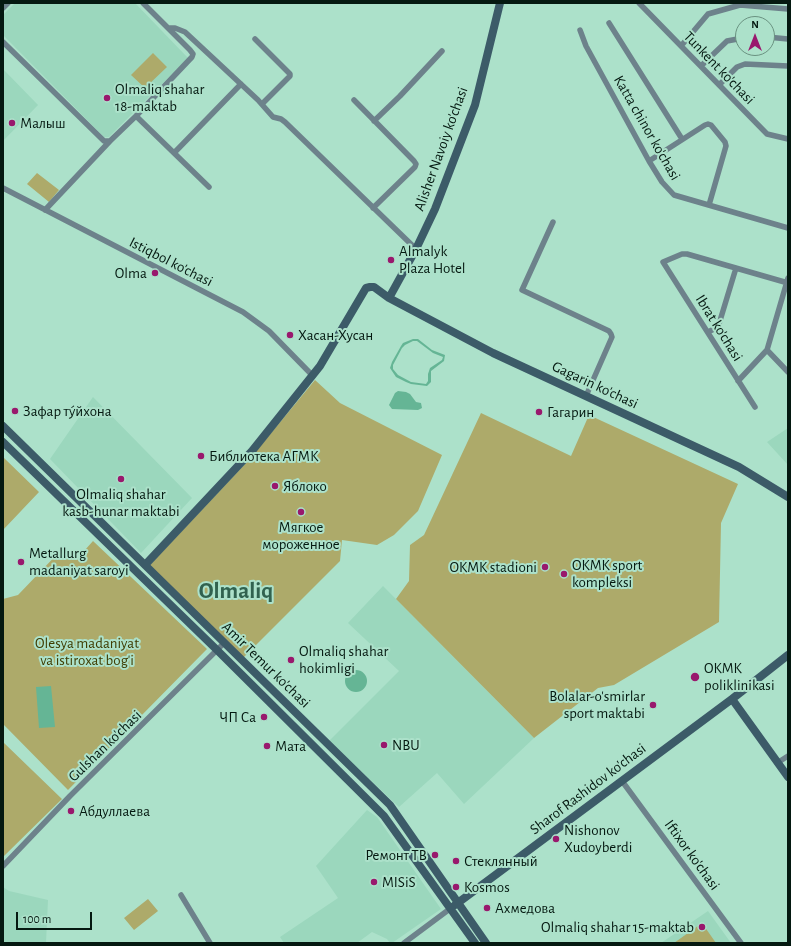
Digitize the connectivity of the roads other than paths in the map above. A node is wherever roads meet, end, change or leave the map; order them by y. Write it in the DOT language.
graph roads {
  1 [pos="8,3"];
  2 [pos="143,3"];
  3 [pos="500,3"];
  4 [pos="639,3"];
  5 [pos="3,8"];
  6 [pos="788,9"];
  7 [pos="609,23"];
  8 [pos="168,28"];
  9 [pos="580,30"];
  10 [pos="775,37"];
  11 [pos="788,38"];
  12 [pos="255,39"];
  13 [pos="735,40"];
  14 [pos="3,42"];
  15 [pos="681,46"];
  16 [pos="442,51"];
  17 [pos="701,66"];
  18 [pos="788,66"];
  19 [pos="241,84"];
  20 [pos="719,84"];
  21 [pos="354,100"];
  22 [pos="262,104"];
  23 [pos="136,116"];
  24 [pos="374,121"];
  25 [pos="682,139"];
  26 [pos="788,139"];
  27 [pos="110,140"];
  28 [pos="174,153"];
  29 [pos="649,161"];
  30 [pos="209,187"];
  31 [pos="3,188"];
  32 [pos="710,206"];
  33 [pos="373,208"];
  34 [pos="45,210"];
  35 [pos="553,222"];
  36 [pos="788,228"];
  37 [pos="416,250"];
  38 [pos="736,268"];
  39 [pos="788,281"];
  40 [pos="389,298"];
  41 [pos="708,332"];
  42 [pos="767,350"];
  43 [pos="788,372"];
  44 [pos="313,376"];
  45 [pos="738,381"];
  46 [pos="586,396"];
  47 [pos="755,407"];
  48 [pos="3,426"];
  49 [pos="3,442"];
  50 [pos="37,460"];
  51 [pos="31,469"];
  52 [pos="788,497"];
  53 [pos="107,528"];
  54 [pos="99,536"];
  55 [pos="144,566"];
  56 [pos="224,644"];
  57 [pos="217,650"];
  58 [pos="788,655"];
  59 [pos="732,699"];
  60 [pos="788,756"];
  61 [pos="777,763"];
  62 [pos="788,777"];
  63 [pos="622,781"];
  64 [pos="3,866"];
  65 [pos="181,895"];
  66 [pos="458,903"];
  67 [pos="451,908"];
  68 [pos="210,943"];
  69 [pos="404,943"];
  70 [pos="475,943"];
  71 [pos="486,943"];
  72 [pos="741,943"];
  1 -- 5 [label="street"];
  2 -- 8 [label="street"];
  3 -- 37 [label="main road, Alisher Navoiy ko'chasi"];
  4 -- 15 [label="street, Tunkent ko'chasi"];
  6 -- 15 [label="street"];
  7 -- 25 [label="street"];
  8 -- 19 [label="street"];
  8 -- 23 [label="street"];
  9 -- 29 [label="street, Katta chinor ko'chasi"];
  10 -- 11 [label="street"];
  12 -- 22 [label="street"];
  13 -- 17 [label="street"];
  14 -- 27 [label="street"];
  15 -- 17 [label="street, Tunkent ko'chasi"];
  16 -- 24 [label="street"];
  17 -- 20 [label="street, Tunkent ko'chasi"];
  18 -- 20 [label="street"];
  19 -- 22 [label="street"];
  19 -- 28 [label="street"];
  20 -- 26 [label="street, Tunkent ko'chasi"];
  21 -- 24 [label="street"];
  22 -- 33 [label="street"];
  23 -- 27 [label="street"];
  23 -- 28 [label="street"];
  24 -- 33 [label="street"];
  25 -- 29 [label="street"];
  25 -- 32 [label="street"];
  27 -- 34 [label="street"];
  28 -- 30 [label="street"];
  29 -- 32 [label="street, Katta chinor ko'chasi"];
  31 -- 34 [label="street, Istiqbol ko'chasi"];
  32 -- 36 [label="street, Katta chinor ko'chasi"];
  33 -- 37 [label="street"];
  34 -- 44 [label="street, Istiqbol ko'chasi"];
  35 -- 46 [label="street"];
  37 -- 40 [label="main road, Alisher Navoiy ko'chasi"];
  38 -- 39 [label="street"];
  38 -- 41 [label="street"];
  38 -- 41 [label="street, Ibrat ko'chasi"];
  39 -- 42 [label="street"];
  40 -- 44 [label="main road, Gagarin ko'chasi"];
  40 -- 46 [label="main road, Gagarin ko'chasi"];
  41 -- 45 [label="street, Ibrat ko'chasi"];
  42 -- 43 [label="street"];
  42 -- 45 [label="street"];
  44 -- 55 [label="main road"];
  45 -- 47 [label="street, Ibrat ko'chasi"];
  46 -- 52 [label="main road, Gagarin ko'chasi"];
  48 -- 50 [label="main road, Amir Temur ko'chasi"];
  49 -- 51 [label="main road, Amir Temur ko'chasi"];
  50 -- 51 [label="main road"];
  50 -- 53 [label="main road, Amir Temur ko'chasi"];
  51 -- 54 [label="main road, Amir Temur ko'chasi"];
  53 -- 54 [label="main road"];
  53 -- 55 [label="main road, Amir Temur ko'chasi"];
  54 -- 57 [label="main road, Amir Temur ko'chasi"];
  55 -- 56 [label="main road, Amir Temur ko'chasi"];
  56 -- 57 [label="street, Gulshan ko'chasi"];
  56 -- 66 [label="main road, Amir Temur ko'chasi"];
  57 -- 64 [label="street, Gulshan ko'chasi"];
  57 -- 67 [label="main road, Amir Temur ko'chasi"];
  58 -- 59 [label="main road, Sharof Rashidov ko'chasi"];
  59 -- 61 [label="main road"];
  59 -- 63 [label="main road, Sharof Rashidov ko'chasi"];
  60 -- 61 [label="street"];
  61 -- 62 [label="main road"];
  63 -- 66 [label="main road, Sharof Rashidov ko'chasi"];
  63 -- 72 [label="street, Iftixor ko'chasi"];
  65 -- 68 [label="street"];
  66 -- 67 [label="main road, Sharof Rashidov ko'chasi"];
  66 -- 71 [label="main road, Amir Temur ko'chasi"];
  67 -- 69 [label="street, Sharof Rashidov ko'chasi"];
  67 -- 70 [label="main road, Amir Temur ko'chasi"];
}
